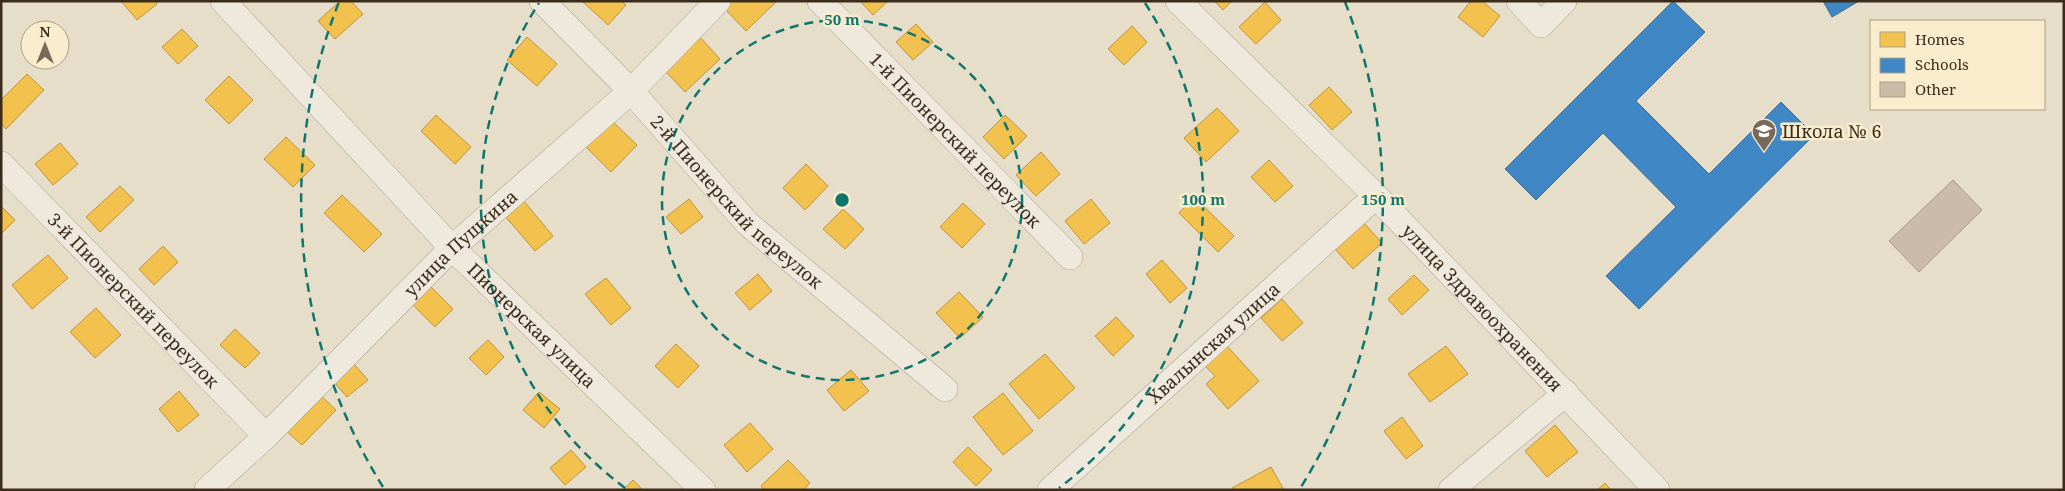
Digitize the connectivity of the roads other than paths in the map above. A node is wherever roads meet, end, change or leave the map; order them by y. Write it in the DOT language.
graph roads {
  1 [pos="223,1"];
  2 [pos="542,1"];
  3 [pos="718,1"];
  4 [pos="820,1"];
  5 [pos="1178,1"];
  6 [pos="1519,1"];
  7 [pos="1564,1"];
  8 [pos="631,91"];
  9 [pos="1,164"];
  10 [pos="1376,196"];
  11 [pos="452,248"];
  12 [pos="1070,257"];
  13 [pos="945,389"];
  14 [pos="1566,393"];
  15 [pos="266,436"];
  16 [pos="207,490"];
  17 [pos="703,490"];
  18 [pos="1050,490"];
  19 [pos="1451,490"];
  20 [pos="1658,490"];
  1 -- 11 [label="street, Пионерская улица"];
  2 -- 8 [label="street, 2-й Пионерский переулок"];
  3 -- 8 [label="street, улица Пушкина"];
  4 -- 12 [label="street, 1-й Пионерский переулок"];
  5 -- 10 [label="street, улица Здравоохранения"];
  6 -- 7 [label="street"];
  8 -- 11 [label="street, улица Пушкина"];
  8 -- 13 [label="street, 2-й Пионерский переулок"];
  9 -- 15 [label="street, 3-й Пионерский переулок"];
  10 -- 14 [label="street, улица Здравоохранения"];
  10 -- 18 [label="street, Хвалынская улица"];
  11 -- 15 [label="street, улица Пушкина"];
  11 -- 17 [label="street, Пионерская улица"];
  14 -- 19 [label="street"];
  14 -- 20 [label="street, улица Здравоохранения"];
  15 -- 16 [label="street, улица Пушкина"];
}
